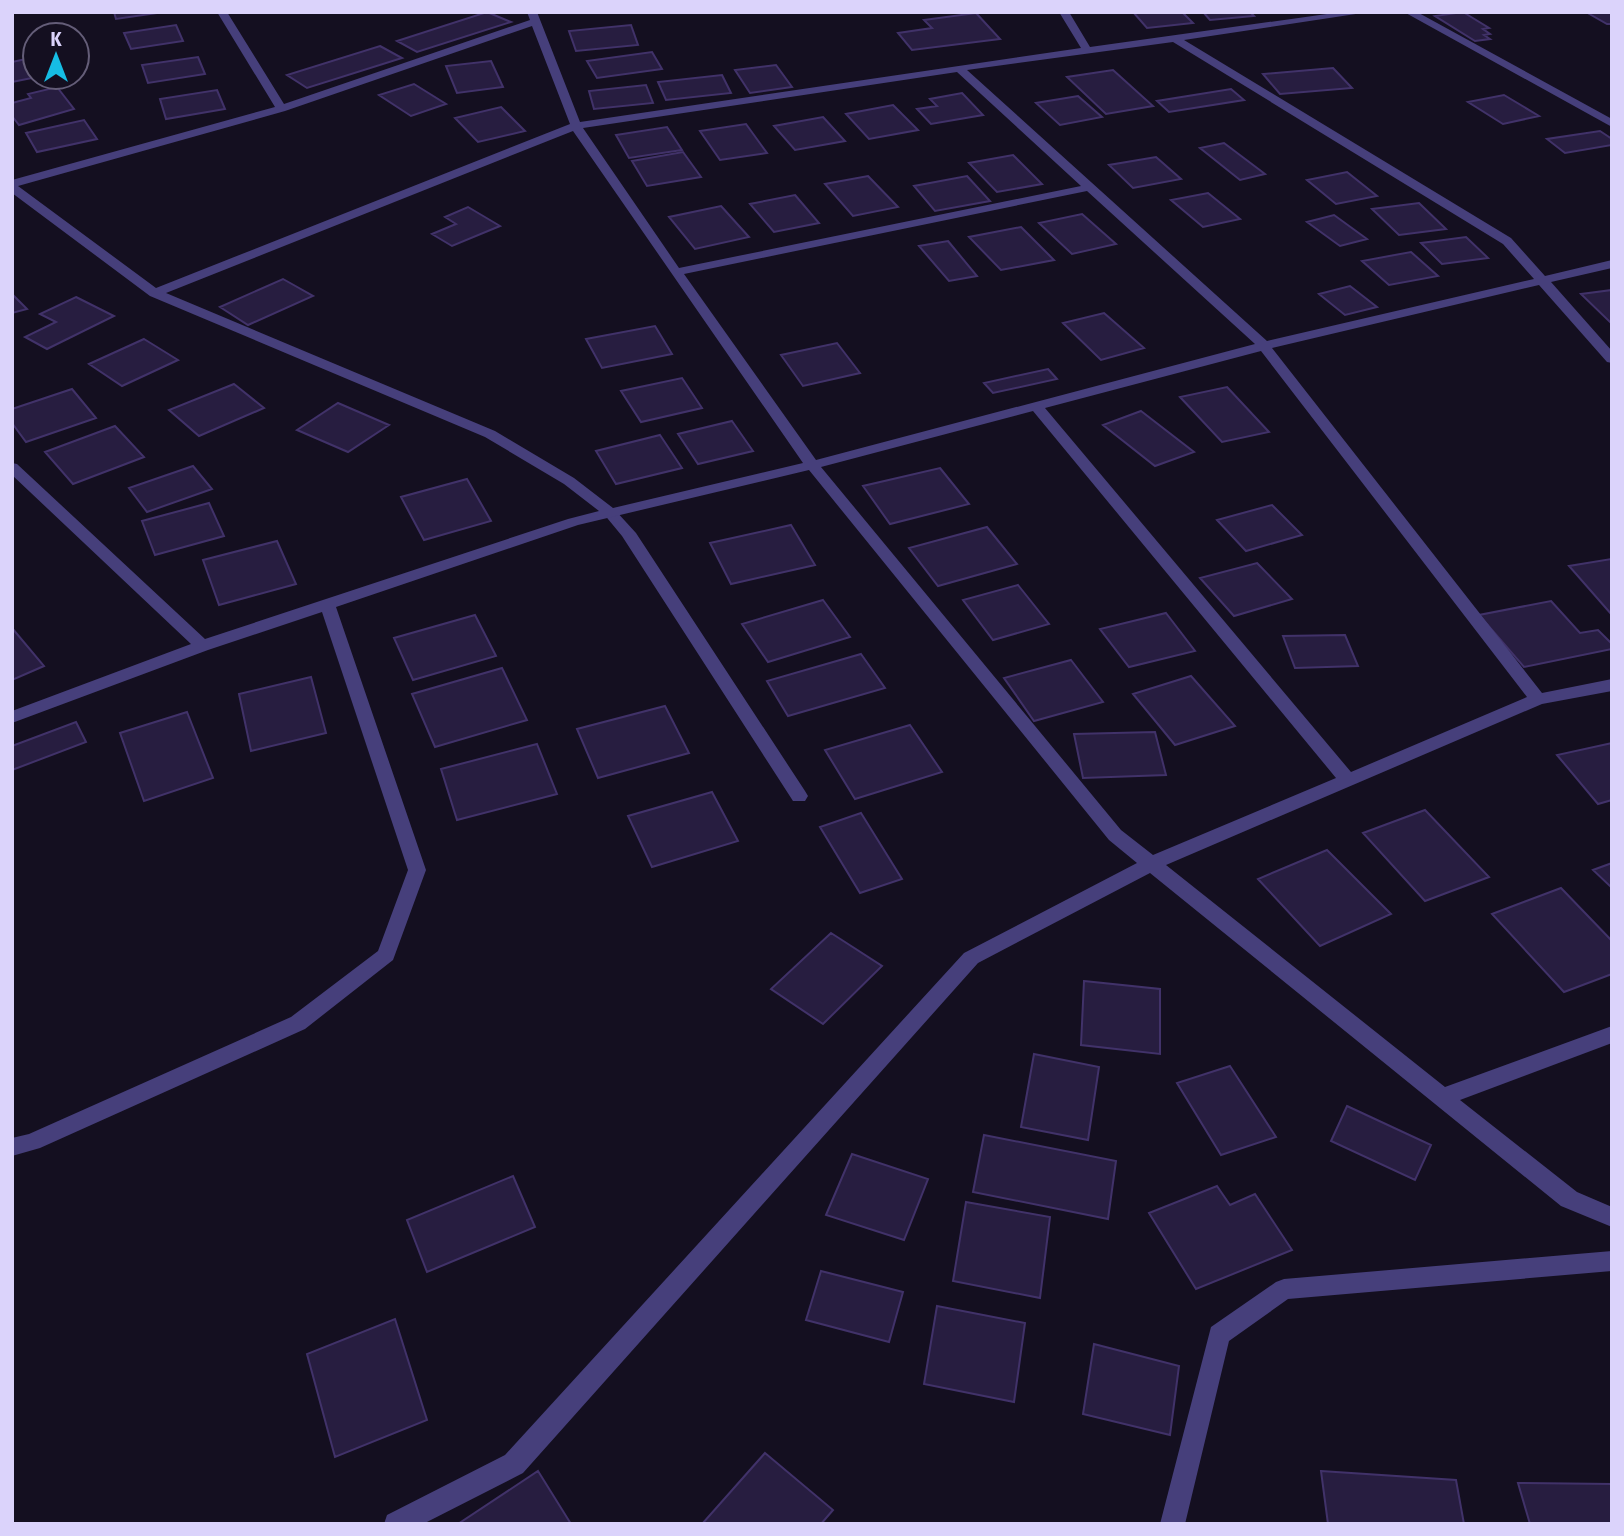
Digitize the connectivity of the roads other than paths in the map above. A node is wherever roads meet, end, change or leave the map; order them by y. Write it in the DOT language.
graph roads {
  1 [pos="222,12"];
  2 [pos="1064,12"];
  3 [pos="1364,12"];
  4 [pos="1409,12"];
  5 [pos="533,17"];
  6 [pos="1174,38"];
  7 [pos="1087,50"];
  8 [pos="959,68"];
  9 [pos="281,109"];
  10 [pos="1612,124"];
  11 [pos="575,126"];
  12 [pos="12,186"];
  13 [pos="1091,187"];
  14 [pos="1612,264"];
  15 [pos="676,272"];
  16 [pos="1544,280"];
  17 [pos="155,293"];
  18 [pos="1264,346"];
  19 [pos="1612,359"];
  20 [pos="1036,406"];
  21 [pos="811,465"];
  22 [pos="12,467"];
  23 [pos="610,513"];
  24 [pos="327,604"];
  25 [pos="202,646"];
  26 [pos="1612,685"];
  27 [pos="1538,699"];
  28 [pos="12,717"];
  29 [pos="1348,780"];
  30 [pos="799,796"];
  31 [pos="1151,864"];
  32 [pos="1612,1034"];
  33 [pos="1443,1097"];
  34 [pos="12,1147"];
  35 [pos="1612,1217"];
  36 [pos="1612,1261"];
  37 [pos="396,1524"];
  38 [pos="1172,1524"];
  1 -- 9 [label="street"];
  2 -- 7 [label="street"];
  3 -- 6 [label="street"];
  4 -- 10 [label="street"];
  5 -- 9 [label="street"];
  5 -- 11 [label="street"];
  6 -- 7 [label="street"];
  6 -- 16 [label="street"];
  7 -- 8 [label="street"];
  8 -- 11 [label="street"];
  8 -- 13 [label="street"];
  9 -- 12 [label="street"];
  11 -- 15 [label="street"];
  11 -- 17 [label="street"];
  12 -- 17 [label="street"];
  13 -- 15 [label="street"];
  13 -- 18 [label="street"];
  14 -- 16 [label="street"];
  15 -- 21 [label="street"];
  16 -- 18 [label="street"];
  16 -- 19 [label="street"];
  17 -- 23 [label="street"];
  18 -- 20 [label="street"];
  18 -- 27 [label="street"];
  20 -- 21 [label="street"];
  20 -- 29 [label="street"];
  21 -- 23 [label="street"];
  21 -- 31 [label="street"];
  22 -- 25 [label="street"];
  23 -- 24 [label="street"];
  23 -- 30 [label="street"];
  24 -- 25 [label="street"];
  24 -- 34 [label="street"];
  25 -- 28 [label="street"];
  26 -- 27 [label="street"];
  27 -- 29 [label="street"];
  29 -- 31 [label="street"];
  31 -- 33 [label="street"];
  31 -- 37 [label="street"];
  32 -- 33 [label="street"];
  33 -- 35 [label="street"];
  36 -- 38 [label="street"];
}
